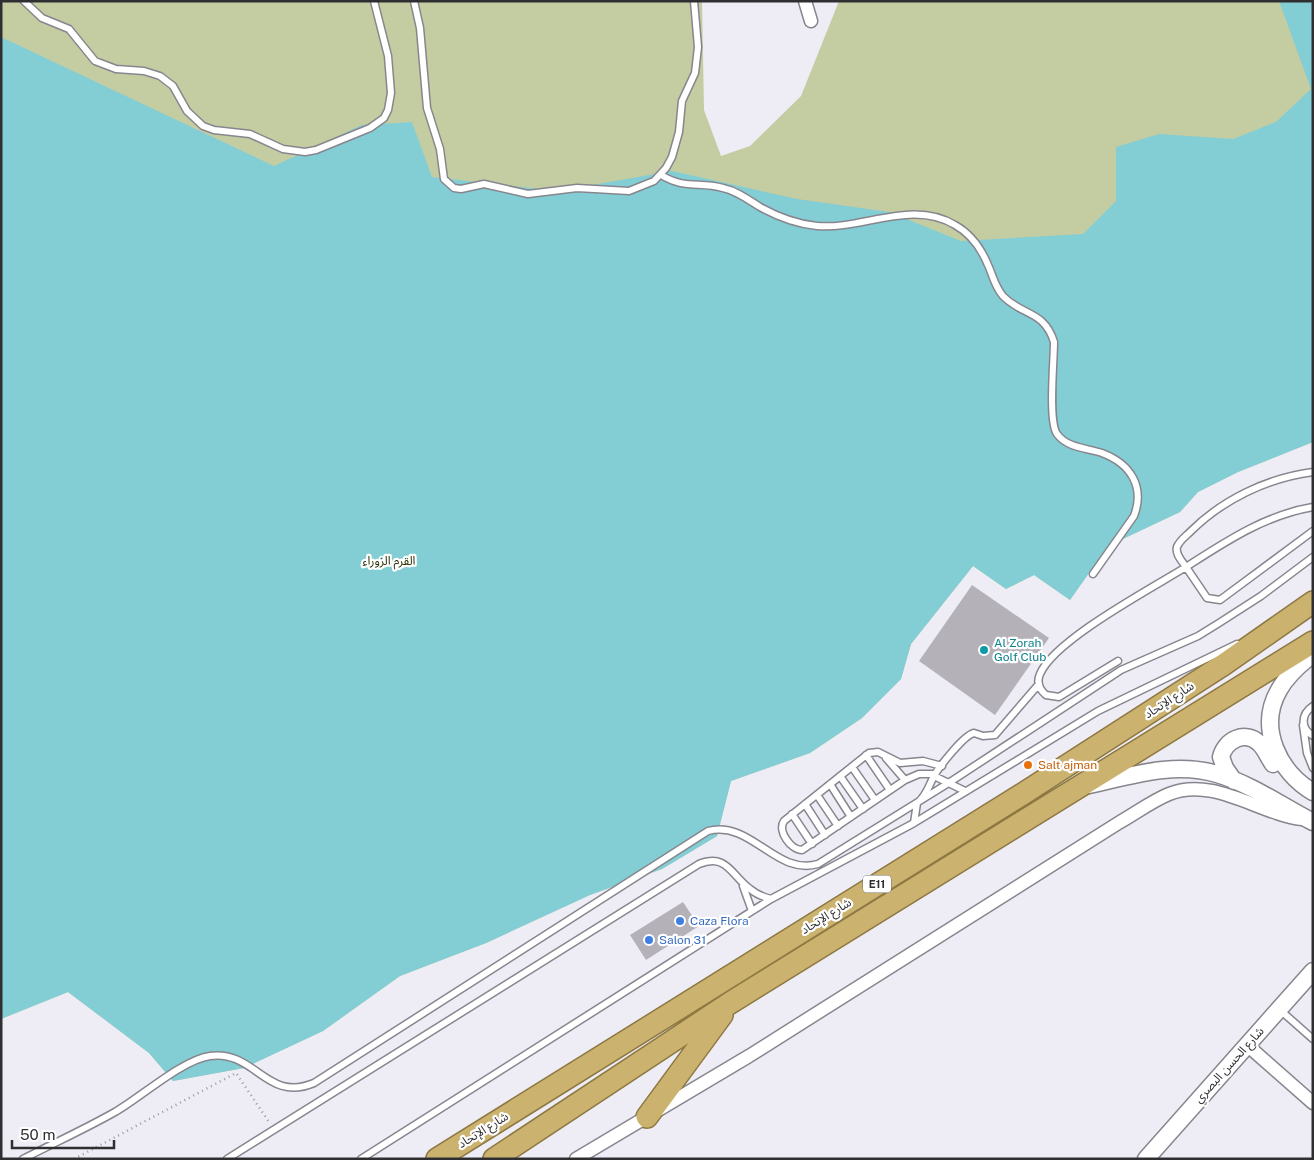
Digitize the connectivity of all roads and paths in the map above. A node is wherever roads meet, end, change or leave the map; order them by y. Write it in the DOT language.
graph roads {
  1 [pos="24,1"];
  2 [pos="374,1"];
  3 [pos="414,1"];
  4 [pos="694,1"];
  5 [pos="805,1"];
  6 [pos="811,21"];
  7 [pos="661,175"];
  8 [pos="1313,472"];
  9 [pos="1313,507"];
  10 [pos="1313,531"];
  11 [pos="1313,558"];
  12 [pos="1186,567"];
  13 [pos="1093,574"];
  14 [pos="1313,602"];
  15 [pos="1284,623"];
  16 [pos="1313,642"];
  17 [pos="1313,654"];
  18 [pos="1118,661"];
  19 [pos="1039,684"];
  20 [pos="1313,706"];
  21 [pos="1303,725"];
  22 [pos="1313,736"];
  23 [pos="882,754"];
  24 [pos="866,756"];
  25 [pos="942,766"];
  26 [pos="852,767"];
  27 [pos="1313,768"];
  28 [pos="1289,774"];
  29 [pos="934,775"];
  30 [pos="840,776"];
  31 [pos="905,780"];
  32 [pos="1234,781"];
  33 [pos="830,784"];
  34 [pos="947,784"];
  35 [pos="1072,789"];
  36 [pos="890,790"];
  37 [pos="965,791"];
  38 [pos="1313,792"];
  39 [pos="817,795"];
  40 [pos="875,800"];
  41 [pos="917,802"];
  42 [pos="805,804"];
  43 [pos="863,809"];
  44 [pos="792,814"];
  45 [pos="851,816"];
  46 [pos="1310,821"];
  47 [pos="914,823"];
  48 [pos="838,826"];
  49 [pos="825,835"];
  50 [pos="812,844"];
  51 [pos="739,878"];
  52 [pos="771,899"];
  53 [pos="752,911"];
  54 [pos="1313,971"];
  55 [pos="730,1003"];
  56 [pos="1279,1009"];
  57 [pos="1313,1039"];
  58 [pos="1247,1045"];
  59 [pos="1313,1103"];
  60 [pos="647,1117"];
  61 [pos="274,1129"];
  62 [pos="24,1159"];
  63 [pos="74,1159"];
  64 [pos="227,1159"];
  65 [pos="361,1159"];
  66 [pos="437,1159"];
  67 [pos="494,1159"];
  68 [pos="576,1159"];
  69 [pos="1146,1159"];
  1 -- 2 [label="lane"];
  3 -- 7 [label="lane"];
  4 -- 7 [label="lane"];
  5 -- 6 [label="street"];
  7 -- 13 [label="lane"];
  8 -- 12 [label="lane"];
  9 -- 12 [label="lane"];
  10 -- 12 [label="lane"];
  11 -- 34 [label="lane"];
  12 -- 19 [label="lane"];
  14 -- 15 [label="highway, شارع الإتحاد / E11"];
  15 -- 37 [label="lane"];
  15 -- 66 [label="highway, شارع الإتحاد / E11"];
  16 -- 35 [label="highway, شارع الإتحاد / E11"];
  17 -- 28 [label="street"];
  18 -- 19 [label="lane"];
  19 -- 25 [label="lane"];
  20 -- 21 [label="lane"];
  21 -- 22 [label="lane"];
  21 -- 27 [label="lane"];
  23 -- 24 [label="lane"];
  23 -- 25 [label="lane"];
  23 -- 31 [label="lane"];
  24 -- 26 [label="lane"];
  24 -- 36 [label="lane"];
  25 -- 29 [label="lane"];
  26 -- 30 [label="lane"];
  26 -- 40 [label="lane"];
  28 -- 32 [label="street"];
  28 -- 38 [label="street"];
  29 -- 31 [label="lane"];
  29 -- 34 [label="lane"];
  29 -- 41 [label="lane"];
  30 -- 33 [label="lane"];
  30 -- 43 [label="lane"];
  31 -- 36 [label="lane"];
  32 -- 35 [label="street"];
  32 -- 46 [label="street"];
  33 -- 39 [label="lane"];
  33 -- 45 [label="lane"];
  34 -- 37 [label="lane"];
  34 -- 41 [label="lane"];
  35 -- 55 [label="highway, شارع الإتحاد / E11"];
  36 -- 40 [label="lane"];
  37 -- 47 [label="lane"];
  39 -- 42 [label="lane"];
  39 -- 48 [label="lane"];
  40 -- 43 [label="lane"];
  41 -- 47 [label="lane"];
  41 -- 62 [label="lane"];
  42 -- 44 [label="lane"];
  42 -- 49 [label="lane"];
  43 -- 45 [label="lane"];
  44 -- 50 [label="lane"];
  44 -- 50 [label="lane"];
  45 -- 48 [label="lane"];
  46 -- 60 [label="street"];
  47 -- 52 [label="lane"];
  48 -- 49 [label="lane"];
  49 -- 50 [label="lane"];
  51 -- 52 [label="lane"];
  51 -- 53 [label="lane"];
  51 -- 61 [label="lane"];
  52 -- 53 [label="lane"];
  53 -- 65 [label="lane"];
  54 -- 56 [label="street, شارع الحسن البصري"];
  55 -- 60 [label="highway"];
  55 -- 67 [label="highway, شارع الإتحاد / E11"];
  56 -- 57 [label="lane"];
  56 -- 58 [label="street, شارع الحسن البصري"];
  58 -- 59 [label="street"];
  58 -- 69 [label="street, شارع الحسن البصري"];
  60 -- 68 [label="street"];
  61 -- 63 [label="path"];
  61 -- 64 [label="lane"];
}
